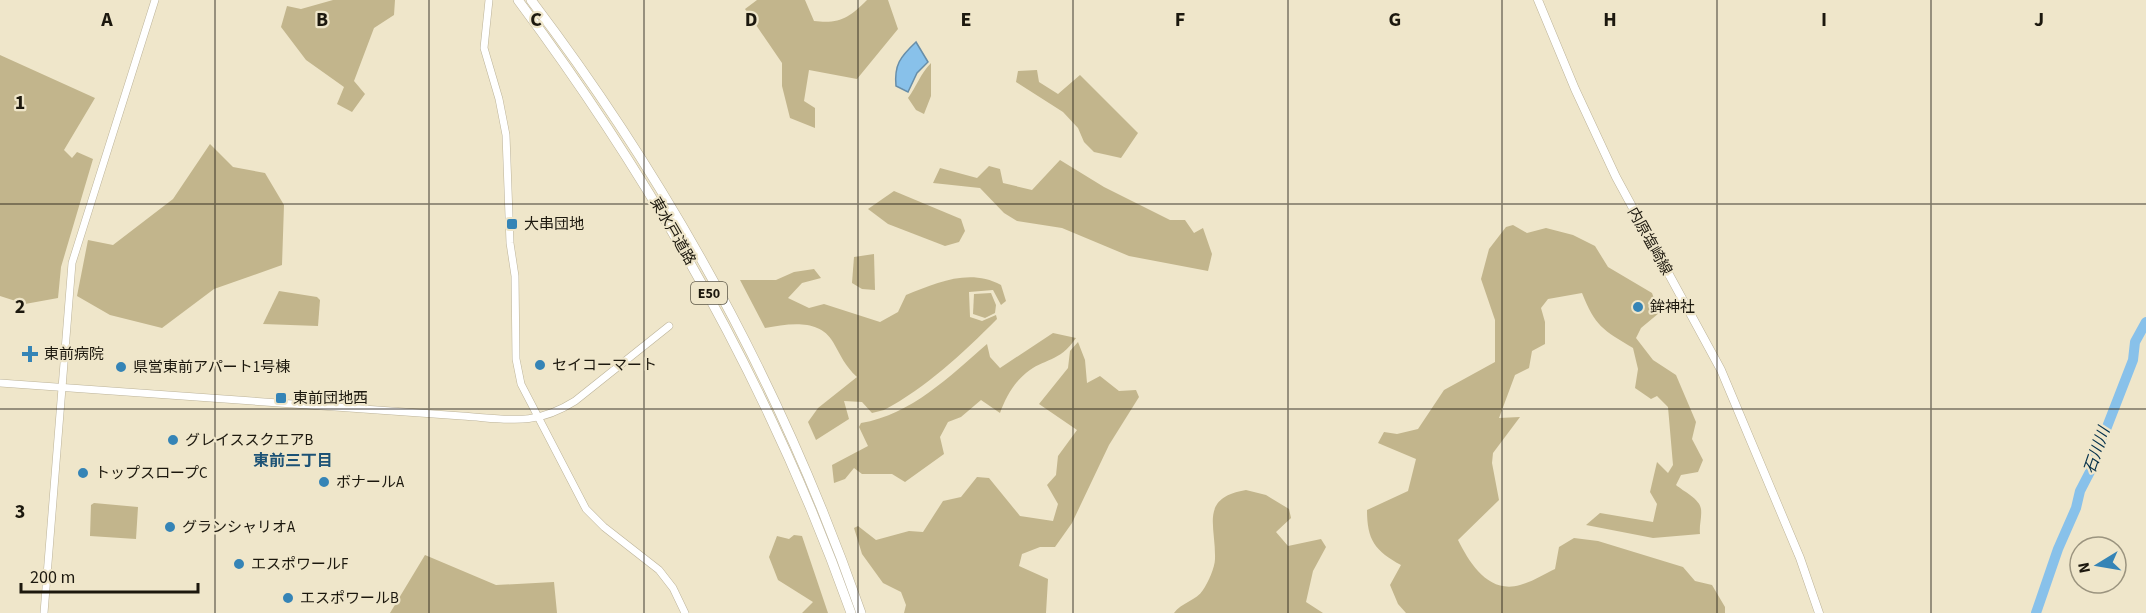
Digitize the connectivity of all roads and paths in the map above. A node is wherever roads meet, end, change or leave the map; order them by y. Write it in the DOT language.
graph roads {
  1 [pos="155,0"];
  2 [pos="489,0"];
  3 [pos="518,0"];
  4 [pos="531,0"];
  5 [pos="1538,0"];
  6 [pos="669,326"];
  7 [pos="0,383"];
  8 [pos="60,387"];
  9 [pos="539,418"];
  10 [pos="44,613"];
  11 [pos="685,613"];
  12 [pos="850,613"];
  13 [pos="861,613"];
  14 [pos="1819,613"];
  1 -- 8 [label="street"];
  2 -- 9 [label="street"];
  3 -- 12 [label="highway, 東水戸道路 / E50"];
  4 -- 13 [label="highway, 東水戸道路 / E50"];
  5 -- 14 [label="main road, 内原塩崎線"];
  6 -- 9 [label="street"];
  7 -- 8 [label="street"];
  8 -- 9 [label="street"];
  8 -- 10 [label="street"];
  9 -- 11 [label="street"];
}
